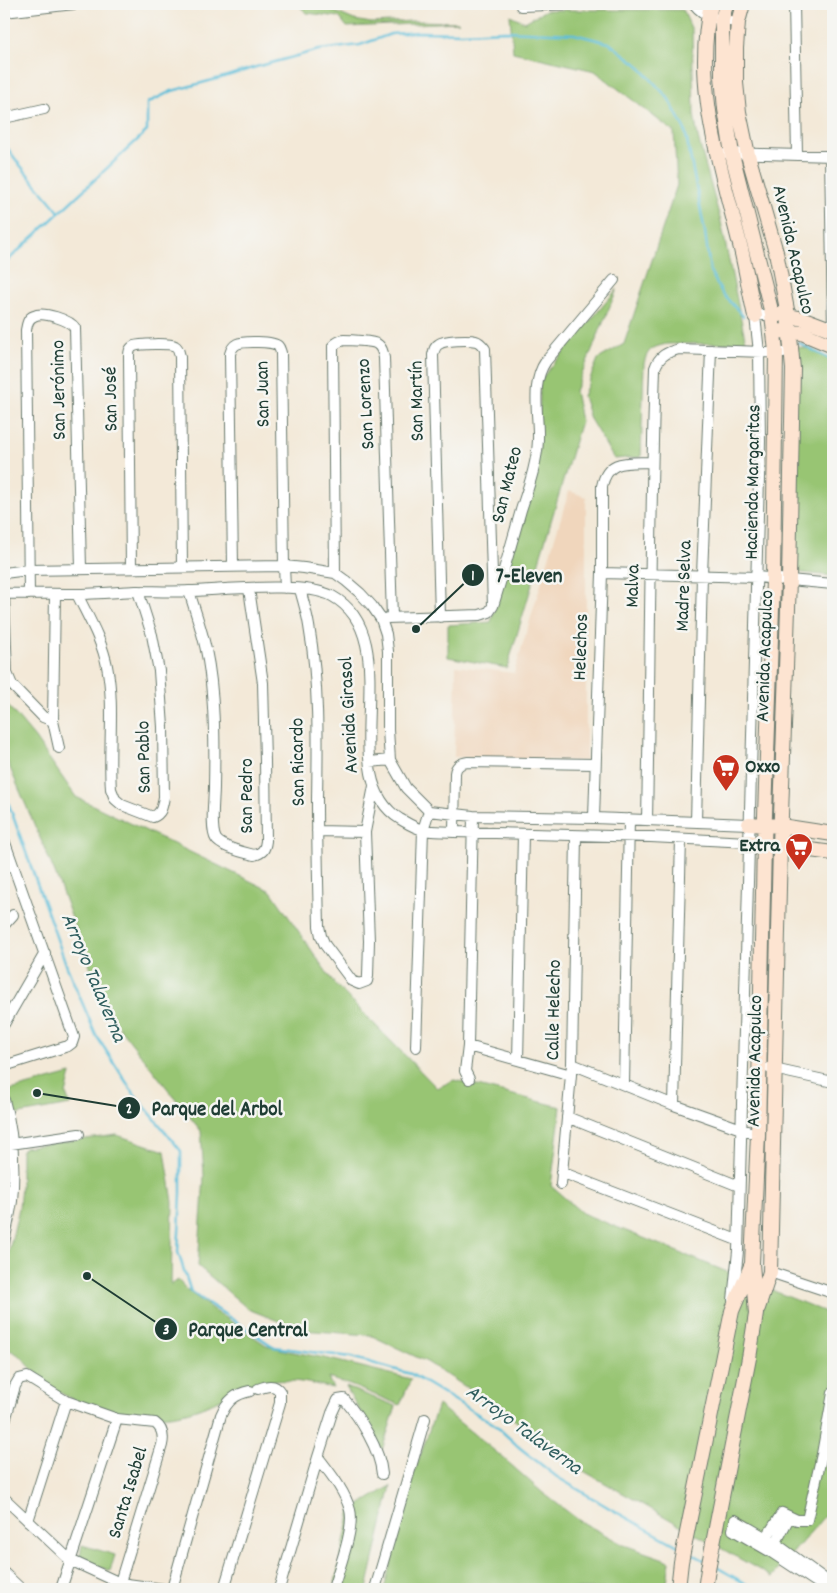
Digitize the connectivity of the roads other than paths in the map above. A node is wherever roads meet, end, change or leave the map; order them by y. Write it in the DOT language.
graph roads {
  1 [pos="74,4"];
  2 [pos="573,4"];
  3 [pos="694,4"];
  4 [pos="726,4"];
  5 [pos="743,4"];
  6 [pos="794,4"];
  7 [pos="520,6"];
  8 [pos="709,10"];
  9 [pos="4,12"];
  10 [pos="722,20"];
  11 [pos="738,22"];
  12 [pos="44,109"];
  13 [pos="4,118"];
  14 [pos="716,152"];
  15 [pos="732,154"];
  16 [pos="748,155"];
  17 [pos="797,155"];
  18 [pos="831,156"];
  19 [pos="614,280"];
  20 [pos="772,314"];
  21 [pos="788,315"];
  22 [pos="755,316"];
  23 [pos="833,330"];
  24 [pos="774,331"];
  25 [pos="790,331"];
  26 [pos="758,333"];
  27 [pos="833,346"];
  28 [pos="711,350"];
  29 [pos="759,352"];
  30 [pos="776,352"];
  31 [pos="791,353"];
  32 [pos="652,462"];
  33 [pos="233,566"];
  34 [pos="284,566"];
  35 [pos="182,567"];
  36 [pos="81,568"];
  37 [pos="131,568"];
  38 [pos="28,570"];
  39 [pos="4,573"];
  40 [pos="334,573"];
  41 [pos="602,573"];
  42 [pos="652,574"];
  43 [pos="702,575"];
  44 [pos="757,577"];
  45 [pos="773,579"];
  46 [pos="789,579"];
  47 [pos="833,584"];
  48 [pos="285,588"];
  49 [pos="249,589"];
  50 [pos="300,589"];
  51 [pos="138,591"];
  52 [pos="189,591"];
  53 [pos="4,594"];
  54 [pos="29,594"];
  55 [pos="55,594"];
  56 [pos="77,594"];
  57 [pos="493,606"];
  58 [pos="440,617"];
  59 [pos="392,618"];
  60 [pos="381,619"];
  61 [pos="53,721"];
  62 [pos="59,748"];
  63 [pos="390,760"];
  64 [pos="370,762"];
  65 [pos="595,764"];
  66 [pos="374,786"];
  67 [pos="750,795"];
  68 [pos="766,796"];
  69 [pos="429,811"];
  70 [pos="455,815"];
  71 [pos="473,816"];
  72 [pos="594,818"];
  73 [pos="629,819"];
  74 [pos="647,820"];
  75 [pos="696,822"];
  76 [pos="750,824"];
  77 [pos="764,824"];
  78 [pos="781,826"];
  79 [pos="317,830"];
  80 [pos="423,830"];
  81 [pos="366,832"];
  82 [pos="454,832"];
  83 [pos="472,832"];
  84 [pos="523,834"];
  85 [pos="833,834"];
  86 [pos="576,836"];
  87 [pos="629,837"];
  88 [pos="682,839"];
  89 [pos="4,840"];
  90 [pos="748,842"];
  91 [pos="764,844"];
  92 [pos="780,846"];
  93 [pos="833,853"];
  94 [pos="14,915"];
  95 [pos="4,925"];
  96 [pos="45,953"];
  97 [pos="4,1024"];
  98 [pos="468,1046"];
  99 [pos="416,1047"];
  100 [pos="518,1060"];
  101 [pos="4,1066"];
  102 [pos="759,1066"];
  103 [pos="776,1069"];
  104 [pos="572,1070"];
  105 [pos="469,1079"];
  106 [pos="833,1082"];
  107 [pos="624,1085"];
  108 [pos="4,1100"];
  109 [pos="674,1105"];
  110 [pos="567,1117"];
  111 [pos="741,1130"];
  112 [pos="79,1134"];
  113 [pos="758,1135"];
  114 [pos="8,1145"];
  115 [pos="561,1172"];
  116 [pos="561,1184"];
  117 [pos="739,1186"];
  118 [pos="737,1240"];
  119 [pos="4,1244"];
  120 [pos="752,1263"];
  121 [pos="770,1272"];
  122 [pos="833,1293"];
  123 [pos="732,1311"];
  124 [pos="756,1314"];
  125 [pos="727,1335"];
  126 [pos="744,1383"];
  127 [pos="833,1393"];
  128 [pos="66,1401"];
  129 [pos="117,1419"];
  130 [pos="425,1419"];
  131 [pos="4,1424"];
  132 [pos="318,1458"];
  133 [pos="382,1474"];
  134 [pos="4,1498"];
  135 [pos="789,1518"];
  136 [pos="28,1521"];
  137 [pos="773,1548"];
  138 [pos="70,1560"];
  139 [pos="4,1572"];
  140 [pos="829,1584"];
  141 [pos="119,1586"];
  142 [pos="22,1589"];
  143 [pos="61,1589"];
  144 [pos="164,1589"];
  145 [pos="172,1589"];
  146 [pos="224,1589"];
  147 [pos="280,1589"];
  148 [pos="332,1589"];
  149 [pos="375,1589"];
  150 [pos="678,1589"];
  151 [pos="705,1589"];
  1 -- 9 [label="street"];
  2 -- 7 [label="street"];
  3 -- 8 [label="street"];
  4 -- 10 [label="street, Avenida Acapulco"];
  5 -- 11 [label="street, Avenida Acapulco"];
  6 -- 17 [label="street"];
  8 -- 10 [label="street"];
  8 -- 14 [label="street"];
  10 -- 11 [label="street"];
  10 -- 15 [label="street, Avenida Acapulco"];
  11 -- 16 [label="street, Avenida Acapulco"];
  12 -- 13 [label="street"];
  14 -- 15 [label="street"];
  14 -- 22 [label="street"];
  15 -- 16 [label="street"];
  15 -- 20 [label="street, Avenida Acapulco"];
  16 -- 17 [label="street"];
  16 -- 21 [label="street, Avenida Acapulco"];
  17 -- 18 [label="street"];
  18 -- 23 [label="street"];
  19 -- 57 [label="street, San Mateo"];
  20 -- 21 [label="street"];
  20 -- 22 [label="street"];
  20 -- 24 [label="street, Hacienda Margaritas"];
  21 -- 23 [label="street"];
  21 -- 25 [label="street, Avenida Acapulco"];
  22 -- 26 [label="street, Hacienda Margaritas"];
  24 -- 25 [label="street"];
  24 -- 26 [label="street"];
  24 -- 30 [label="street, Hacienda Margaritas"];
  25 -- 27 [label="street"];
  25 -- 31 [label="street, Avenida Acapulco"];
  26 -- 29 [label="street, Hacienda Margaritas"];
  28 -- 29 [label="street"];
  28 -- 32 [label="street, Malva"];
  28 -- 43 [label="street, Madre Selva"];
  29 -- 30 [label="street"];
  29 -- 44 [label="street, Hacienda Margaritas"];
  30 -- 31 [label="street"];
  30 -- 45 [label="street, Hacienda Margaritas"];
  31 -- 46 [label="street, Avenida Acapulco"];
  32 -- 41 [label="street, Helechos"];
  32 -- 42 [label="street, Malva"];
  33 -- 34 [label="street, Avenida Girasol"];
  33 -- 34 [label="street, San Juan"];
  33 -- 35 [label="street, Avenida Girasol"];
  34 -- 40 [label="street, Avenida Girasol"];
  34 -- 48 [label="street, San Juan"];
  35 -- 37 [label="street, Avenida Girasol"];
  35 -- 37 [label="street, San José"];
  36 -- 37 [label="street, Avenida Girasol"];
  36 -- 38 [label="street, Avenida Girasol"];
  36 -- 38 [label="street, San Jerónimo"];
  38 -- 39 [label="street, Avenida Girasol"];
  38 -- 54 [label="street, San Jerónimo"];
  40 -- 59 [label="street, San Lorenzo"];
  40 -- 60 [label="street, Avenida Girasol"];
  41 -- 42 [label="street"];
  41 -- 65 [label="street, Helechos"];
  42 -- 43 [label="street"];
  42 -- 74 [label="street, Malva"];
  43 -- 44 [label="street"];
  43 -- 75 [label="street, Madre Selva"];
  44 -- 45 [label="street"];
  44 -- 67 [label="street, Hacienda Margaritas"];
  45 -- 46 [label="street"];
  45 -- 68 [label="street, Hacienda Margaritas"];
  46 -- 47 [label="street"];
  46 -- 78 [label="street, Avenida Acapulco"];
  48 -- 49 [label="street, Avenida Girasol"];
  48 -- 50 [label="street, Avenida Girasol"];
  49 -- 52 [label="street, Avenida Girasol"];
  49 -- 52 [label="street, San Pedro"];
  50 -- 64 [label="street, Avenida Girasol"];
  50 -- 79 [label="street, San Ricardo"];
  51 -- 52 [label="street, Avenida Girasol"];
  51 -- 56 [label="street, Avenida Girasol"];
  51 -- 56 [label="street, San Pablo"];
  53 -- 54 [label="street, Avenida Girasol"];
  53 -- 61 [label="street"];
  54 -- 55 [label="street, Avenida Girasol"];
  55 -- 56 [label="street, Avenida Girasol"];
  55 -- 61 [label="street"];
  57 -- 58 [label="street"];
  57 -- 58 [label="street, San Martín"];
  58 -- 59 [label="street"];
  59 -- 60 [label="street"];
  60 -- 63 [label="street, Avenida Girasol"];
  61 -- 62 [label="street"];
  63 -- 64 [label="street"];
  63 -- 69 [label="street, Avenida Girasol"];
  64 -- 66 [label="street, Avenida Girasol"];
  65 -- 70 [label="street"];
  65 -- 72 [label="street, Helechos"];
  66 -- 80 [label="street, Avenida Girasol"];
  66 -- 81 [label="street"];
  67 -- 68 [label="street"];
  67 -- 76 [label="street, Hacienda Margaritas"];
  68 -- 77 [label="street, Hacienda Margaritas"];
  69 -- 70 [label="street"];
  69 -- 80 [label="street"];
  70 -- 71 [label="street"];
  70 -- 82 [label="street"];
  71 -- 72 [label="street"];
  71 -- 83 [label="street"];
  72 -- 73 [label="street"];
  73 -- 74 [label="street"];
  73 -- 87 [label="street"];
  74 -- 75 [label="street"];
  75 -- 76 [label="street"];
  76 -- 77 [label="street"];
  76 -- 90 [label="street, Hacienda Margaritas"];
  77 -- 78 [label="street"];
  77 -- 91 [label="street, Hacienda Margaritas"];
  78 -- 85 [label="street"];
  78 -- 92 [label="street, Avenida Acapulco"];
  79 -- 81 [label="street"];
  79 -- 81 [label="street, San Ricardo"];
  80 -- 82 [label="street, Avenida Girasol"];
  80 -- 99 [label="street"];
  82 -- 83 [label="street, Avenida Girasol"];
  83 -- 84 [label="street, Avenida Girasol"];
  83 -- 98 [label="street"];
  84 -- 86 [label="street, Avenida Girasol"];
  84 -- 100 [label="street"];
  86 -- 87 [label="street, Avenida Girasol"];
  86 -- 104 [label="street, Calle Helecho"];
  87 -- 88 [label="street, Avenida Girasol"];
  87 -- 107 [label="street"];
  88 -- 90 [label="street, Avenida Girasol"];
  88 -- 109 [label="street"];
  89 -- 96 [label="street"];
  90 -- 91 [label="street, Avenida Girasol"];
  90 -- 111 [label="street, Avenida Acapulco"];
  91 -- 92 [label="street, Avenida Girasol"];
  91 -- 102 [label="street, Avenida Acapulco"];
  92 -- 93 [label="street, Avenida Girasol"];
  92 -- 103 [label="street, Avenida Acapulco"];
  94 -- 95 [label="street"];
  96 -- 97 [label="street"];
  96 -- 101 [label="street"];
  98 -- 100 [label="street"];
  98 -- 105 [label="street"];
  100 -- 104 [label="street"];
  102 -- 103 [label="street"];
  102 -- 113 [label="street, Avenida Acapulco"];
  103 -- 106 [label="street"];
  103 -- 121 [label="street, Avenida Acapulco"];
  104 -- 107 [label="street"];
  104 -- 110 [label="street, Calle Helecho"];
  107 -- 109 [label="street"];
  108 -- 114 [label="street"];
  109 -- 111 [label="street"];
  110 -- 115 [label="street, Calle Helecho"];
  110 -- 117 [label="street"];
  111 -- 113 [label="street"];
  111 -- 117 [label="street, Avenida Acapulco"];
  112 -- 114 [label="street"];
  113 -- 120 [label="street, Avenida Acapulco"];
  114 -- 119 [label="street"];
  115 -- 116 [label="street, Calle Helecho"];
  115 -- 118 [label="street"];
  117 -- 118 [label="street, Avenida Acapulco"];
  118 -- 123 [label="street, Avenida Acapulco"];
  120 -- 123 [label="street"];
  120 -- 124 [label="street"];
  121 -- 122 [label="street"];
  121 -- 124 [label="street, Avenida Acapulco"];
  123 -- 125 [label="street"];
  124 -- 126 [label="street"];
  125 -- 126 [label="street"];
  125 -- 150 [label="street"];
  126 -- 151 [label="street"];
  127 -- 135 [label="street"];
  128 -- 129 [label="street"];
  128 -- 131 [label="street"];
  128 -- 136 [label="street"];
  129 -- 138 [label="street, Santa Isabel"];
  129 -- 141 [label="street, Santa Isabel"];
  130 -- 149 [label="street"];
  132 -- 133 [label="street"];
  132 -- 147 [label="street"];
  132 -- 148 [label="street"];
  134 -- 136 [label="street"];
  135 -- 137 [label="street"];
  135 -- 137 [label="street"];
  136 -- 138 [label="street"];
  137 -- 140 [label="street"];
  138 -- 141 [label="street"];
  138 -- 143 [label="street, Santa Isabel"];
  139 -- 142 [label="street"];
  141 -- 144 [label="street"];
  145 -- 146 [label="street"];
}
